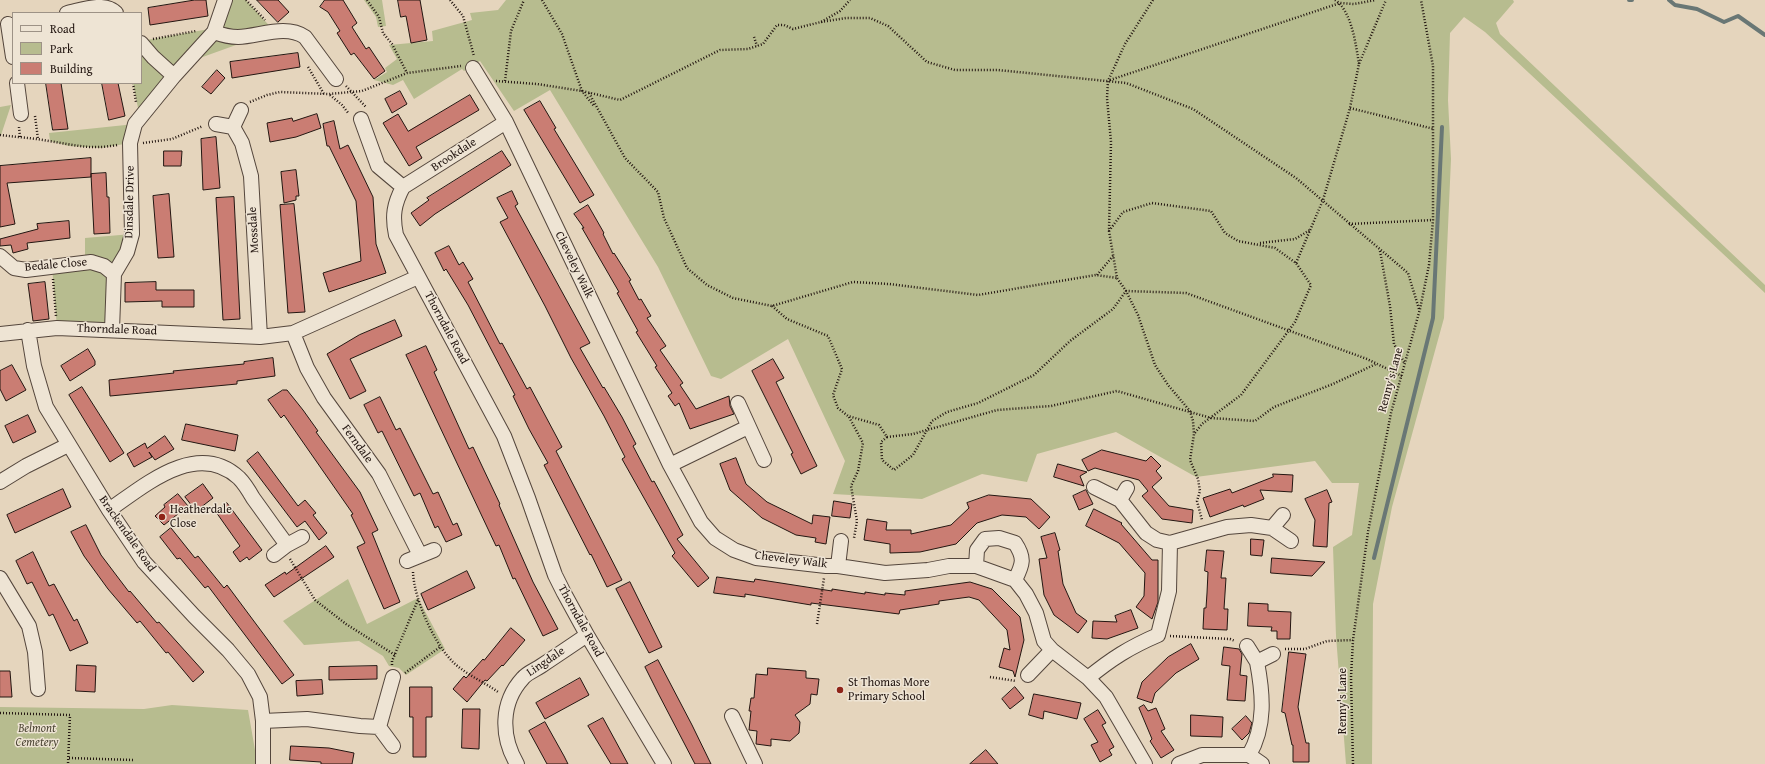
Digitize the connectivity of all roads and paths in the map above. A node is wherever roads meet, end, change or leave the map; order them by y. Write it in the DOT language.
graph roads {
  1 [pos="225,0"];
  2 [pos="246,0"];
  3 [pos="367,0"];
  4 [pos="450,0"];
  5 [pos="524,0"];
  6 [pos="542,0"];
  7 [pos="1153,0"];
  8 [pos="1335,0"];
  9 [pos="1376,0"];
  10 [pos="1386,0"];
  11 [pos="1420,0"];
  12 [pos="850,1"];
  13 [pos="1340,3"];
  14 [pos="112,7"];
  15 [pos="73,12"];
  16 [pos="821,22"];
  17 [pos="7,24"];
  18 [pos="214,30"];
  19 [pos="275,32"];
  20 [pos="754,37"];
  21 [pos="145,41"];
  22 [pos="757,46"];
  23 [pos="12,52"];
  24 [pos="318,59"];
  25 [pos="1359,64"];
  26 [pos="473,68"];
  27 [pos="407,73"];
  28 [pos="174,76"];
  29 [pos="336,79"];
  30 [pos="505,81"];
  31 [pos="1108,81"];
  32 [pos="17,84"];
  33 [pos="485,86"];
  34 [pos="582,91"];
  35 [pos="351,92"];
  36 [pos="589,93"];
  37 [pos="324,94"];
  38 [pos="329,94"];
  39 [pos="242,107"];
  40 [pos="595,107"];
  41 [pos="1350,108"];
  42 [pos="21,114"];
  43 [pos="358,120"];
  44 [pos="506,122"];
  45 [pos="212,123"];
  46 [pos="233,127"];
  47 [pos="1434,129"];
  48 [pos="0,135"];
  49 [pos="130,143"];
  50 [pos="403,187"];
  51 [pos="1323,200"];
  52 [pos="1433,220"];
  53 [pos="1350,224"];
  54 [pos="1310,230"];
  55 [pos="1108,231"];
  56 [pos="1258,244"];
  57 [pos="1380,250"];
  58 [pos="0,256"];
  59 [pos="1113,256"];
  60 [pos="1296,263"];
  61 [pos="52,266"];
  62 [pos="114,274"];
  63 [pos="1096,275"];
  64 [pos="418,277"];
  65 [pos="1117,278"];
  66 [pos="1126,291"];
  67 [pos="772,306"];
  68 [pos="1420,309"];
  69 [pos="57,328"];
  70 [pos="28,330"];
  71 [pos="112,330"];
  72 [pos="1289,330"];
  73 [pos="292,333"];
  74 [pos="0,334"];
  75 [pos="260,337"];
  76 [pos="1376,364"];
  77 [pos="1405,364"];
  78 [pos="1402,376"];
  79 [pos="738,403"];
  80 [pos="1190,411"];
  81 [pos="848,416"];
  82 [pos="1211,418"];
  83 [pos="748,427"];
  84 [pos="925,431"];
  85 [pos="1194,434"];
  86 [pos="887,437"];
  87 [pos="68,445"];
  88 [pos="764,460"];
  89 [pos="670,464"];
  90 [pos="0,482"];
  91 [pos="1094,487"];
  92 [pos="109,510"];
  93 [pos="1283,515"];
  94 [pos="1272,528"];
  95 [pos="1204,532"];
  96 [pos="302,537"];
  97 [pos="841,541"];
  98 [pos="1291,541"];
  99 [pos="1170,543"];
  100 [pos="287,545"];
  101 [pos="434,550"];
  102 [pos="274,555"];
  103 [pos="420,555"];
  104 [pos="292,561"];
  105 [pos="407,561"];
  106 [pos="832,566"];
  107 [pos="976,566"];
  108 [pos="0,578"];
  109 [pos="1015,580"];
  110 [pos="418,600"];
  111 [pos="817,624"];
  112 [pos="587,635"];
  113 [pos="1158,635"];
  114 [pos="1353,640"];
  115 [pos="1247,646"];
  116 [pos="440,647"];
  117 [pos="1052,650"];
  118 [pos="1273,654"];
  119 [pos="395,655"];
  120 [pos="1257,662"];
  121 [pos="1028,675"];
  122 [pos="393,678"];
  123 [pos="990,678"];
  124 [pos="1088,678"];
  125 [pos="38,689"];
  126 [pos="510,700"];
  127 [pos="0,713"];
  128 [pos="732,716"];
  129 [pos="263,721"];
  130 [pos="379,727"];
  131 [pos="393,746"];
  132 [pos="1248,755"];
  133 [pos="69,758"];
  134 [pos="134,760"];
  135 [pos="68,764"];
  136 [pos="264,764"];
  137 [pos="517,764"];
  138 [pos="664,764"];
  139 [pos="755,764"];
  140 [pos="1145,764"];
  141 [pos="1179,764"];
  142 [pos="1262,764"];
  143 [pos="1353,764"];
  1 -- 18 [label="street, Dinsdale Drive"];
  2 -- 19 [label="path"];
  3 -- 27 [label="path"];
  4 -- 26 [label="path"];
  5 -- 30 [label="path"];
  6 -- 34 [label="path"];
  7 -- 31 [label="path"];
  8 -- 13 [label="path"];
  9 -- 13 [label="path"];
  10 -- 25 [label="path"];
  11 -- 47 [label="path, Renny's Lane"];
  12 -- 16 [label="path"];
  13 -- 25 [label="path"];
  13 -- 31 [label="path"];
  14 -- 15 [label="street"];
  16 -- 22 [label="path"];
  16 -- 31 [label="path"];
  17 -- 23 [label="street"];
  18 -- 19 [label="street"];
  18 -- 21 [label="path"];
  18 -- 28 [label="street, Dinsdale Drive"];
  19 -- 24 [label="street"];
  20 -- 22 [label="path"];
  21 -- 28 [label="street"];
  22 -- 36 [label="path"];
  24 -- 29 [label="street"];
  24 -- 37 [label="path"];
  25 -- 41 [label="path"];
  26 -- 27 [label="path"];
  26 -- 33 [label="street, Cheveley Walk"];
  27 -- 35 [label="path"];
  28 -- 49 [label="street, Dinsdale Drive"];
  30 -- 33 [label="path"];
  30 -- 34 [label="path"];
  31 -- 51 [label="path"];
  31 -- 55 [label="path"];
  32 -- 42 [label="street"];
  33 -- 44 [label="street, Cheveley Walk"];
  34 -- 36 [label="path"];
  34 -- 40 [label="path"];
  35 -- 38 [label="path"];
  35 -- 43 [label="path"];
  36 -- 40 [label="path"];
  37 -- 38 [label="path"];
  37 -- 39 [label="path"];
  38 -- 43 [label="path"];
  39 -- 46 [label="street"];
  40 -- 67 [label="path"];
  41 -- 47 [label="path"];
  41 -- 51 [label="path"];
  43 -- 50 [label="street"];
  44 -- 50 [label="street, Brookdale"];
  44 -- 89 [label="street, Cheveley Walk"];
  45 -- 46 [label="street"];
  45 -- 49 [label="path"];
  46 -- 75 [label="street, Mossdale"];
  47 -- 52 [label="path, Renny's Lane"];
  48 -- 49 [label="path"];
  49 -- 62 [label="street, Dinsdale Drive"];
  50 -- 64 [label="street"];
  51 -- 53 [label="path"];
  51 -- 54 [label="path"];
  52 -- 53 [label="path"];
  52 -- 68 [label="path, Renny's Lane"];
  53 -- 57 [label="path"];
  54 -- 56 [label="path"];
  54 -- 60 [label="path"];
  55 -- 56 [label="path"];
  55 -- 59 [label="path"];
  56 -- 60 [label="path"];
  57 -- 68 [label="path"];
  57 -- 77 [label="path"];
  58 -- 61 [label="street, Bedale Close"];
  59 -- 63 [label="path"];
  59 -- 65 [label="path"];
  60 -- 72 [label="path"];
  61 -- 62 [label="street, Bedale Close"];
  61 -- 69 [label="path"];
  62 -- 71 [label="street"];
  63 -- 65 [label="path"];
  63 -- 67 [label="path"];
  64 -- 73 [label="street, Thorndale Road"];
  64 -- 112 [label="street, Thorndale Road"];
  65 -- 66 [label="path"];
  66 -- 72 [label="path"];
  66 -- 80 [label="path"];
  66 -- 84 [label="path"];
  67 -- 81 [label="path"];
  68 -- 77 [label="path, Renny's Lane"];
  69 -- 70 [label="street, Thorndale Road"];
  69 -- 71 [label="street, Thorndale Road"];
  70 -- 74 [label="street, Thorndale Road"];
  70 -- 87 [label="street, Brackendale Road"];
  71 -- 75 [label="street, Thorndale Road"];
  72 -- 76 [label="path"];
  72 -- 82 [label="path"];
  73 -- 75 [label="street, Thorndale Road"];
  73 -- 103 [label="street, Ferndale"];
  76 -- 78 [label="path"];
  76 -- 82 [label="path"];
  77 -- 78 [label="path, Renny's Lane"];
  78 -- 114 [label="path, Renny's Lane"];
  79 -- 83 [label="street"];
  80 -- 82 [label="path"];
  80 -- 84 [label="path"];
  80 -- 85 [label="path"];
  81 -- 86 [label="path"];
  81 -- 97 [label="path"];
  82 -- 85 [label="path"];
  83 -- 88 [label="street"];
  83 -- 89 [label="street"];
  84 -- 86 [label="path"];
  84 -- 86 [label="path"];
  85 -- 95 [label="path"];
  87 -- 90 [label="street"];
  87 -- 92 [label="street, Brackendale Road"];
  89 -- 106 [label="street, Cheveley Walk"];
  91 -- 99 [label="street"];
  92 -- 100 [label="street"];
  92 -- 129 [label="street, Brackendale Road"];
  93 -- 94 [label="street"];
  94 -- 95 [label="street"];
  94 -- 98 [label="street"];
  95 -- 99 [label="street"];
  96 -- 100 [label="street"];
  97 -- 106 [label="street, Cheveley Walk"];
  99 -- 113 [label="street"];
  100 -- 102 [label="street"];
  101 -- 103 [label="street"];
  103 -- 105 [label="street"];
  104 -- 119 [label="path"];
  105 -- 110 [label="path"];
  106 -- 107 [label="street, Cheveley Walk"];
  106 -- 111 [label="path"];
  107 -- 109 [label="street"];
  107 -- 109 [label="street"];
  108 -- 125 [label="street"];
  109 -- 117 [label="street"];
  110 -- 116 [label="path"];
  110 -- 119 [label="path"];
  112 -- 126 [label="street, Lingdale"];
  112 -- 138 [label="street, Thorndale Road"];
  113 -- 115 [label="path"];
  113 -- 124 [label="street"];
  114 -- 118 [label="path"];
  114 -- 143 [label="path, Renny's Lane"];
  115 -- 120 [label="street"];
  116 -- 122 [label="path"];
  116 -- 126 [label="path"];
  117 -- 121 [label="street"];
  117 -- 124 [label="street"];
  118 -- 120 [label="street"];
  119 -- 122 [label="path"];
  120 -- 132 [label="street"];
  121 -- 123 [label="path"];
  122 -- 130 [label="street"];
  124 -- 140 [label="street"];
  126 -- 137 [label="street, Lingdale"];
  127 -- 133 [label="path"];
  128 -- 139 [label="street"];
  129 -- 130 [label="street"];
  129 -- 136 [label="street, Brackendale Road"];
  130 -- 131 [label="street"];
  132 -- 141 [label="street"];
  132 -- 142 [label="street"];
  133 -- 134 [label="path"];
  133 -- 135 [label="path"];
}
